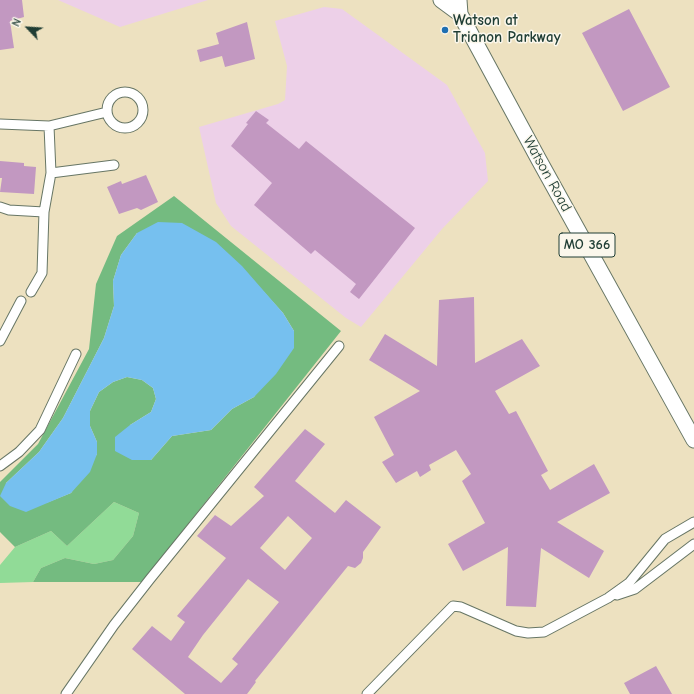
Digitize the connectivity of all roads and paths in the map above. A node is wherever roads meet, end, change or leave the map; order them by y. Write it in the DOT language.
graph roads {
  1 [pos="441,0"];
  2 [pos="459,7"];
  3 [pos="107,112"];
  4 [pos="0,124"];
  5 [pos="49,126"];
  6 [pos="114,165"];
  7 [pos="51,173"];
  8 [pos="0,207"];
  9 [pos="44,212"];
  10 [pos="31,292"];
  11 [pos="21,301"];
  12 [pos="0,341"];
  13 [pos="339,346"];
  14 [pos="76,354"];
  15 [pos="694,440"];
  16 [pos="0,466"];
  17 [pos="694,522"];
  18 [pos="694,544"];
  19 [pos="608,598"];
  20 [pos="66,694"];
  21 [pos="367,694"];
  1 -- 2 [label="main road, Watson Road / MO 366"];
  2 -- 15 [label="main road, Watson Road / MO 366"];
  3 -- 3 [label="street"];
  3 -- 5 [label="street"];
  4 -- 5 [label="street"];
  5 -- 7 [label="street"];
  6 -- 7 [label="street"];
  7 -- 9 [label="street"];
  8 -- 9 [label="street"];
  9 -- 10 [label="street"];
  11 -- 12 [label="street"];
  13 -- 20 [label="street"];
  14 -- 16 [label="street"];
  17 -- 19 [label="street"];
  18 -- 19 [label="street"];
  19 -- 21 [label="street"];
}
